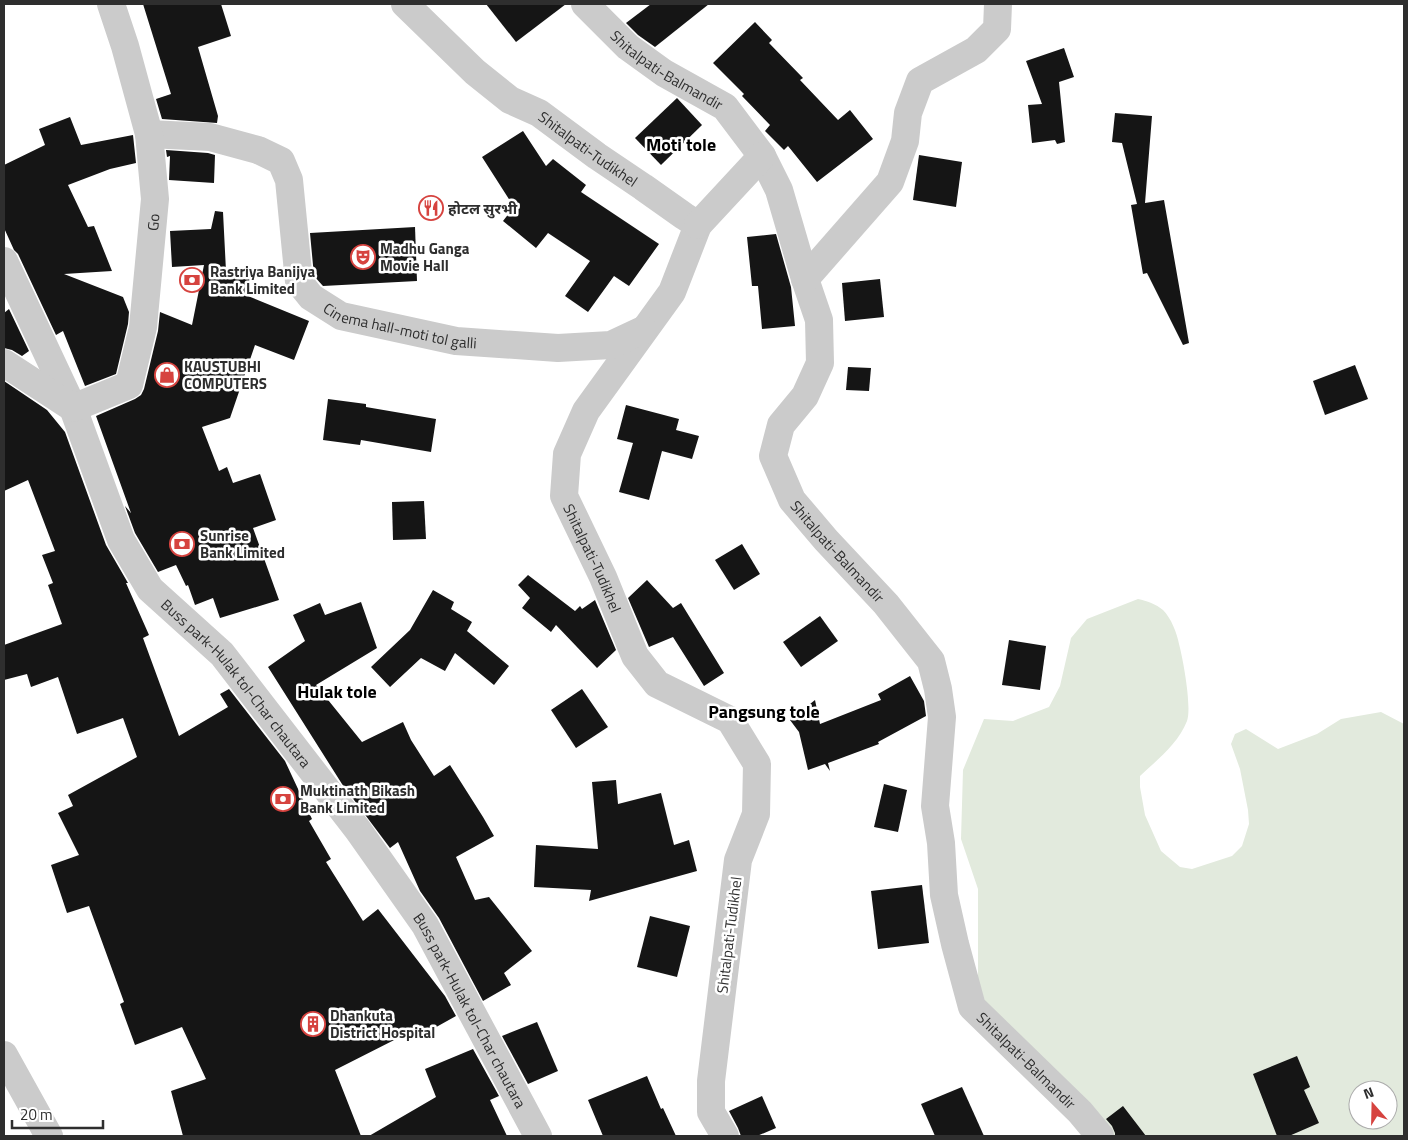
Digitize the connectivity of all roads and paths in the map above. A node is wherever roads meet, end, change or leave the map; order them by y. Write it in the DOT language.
graph roads {
  1 [pos="111,4"];
  2 [pos="405,4"];
  3 [pos="585,4"];
  4 [pos="998,4"];
  5 [pos="149,134"];
  6 [pos="762,156"];
  7 [pos="698,225"];
  8 [pos="4,261"];
  9 [pos="805,279"];
  10 [pos="647,328"];
  11 [pos="4,363"];
  12 [pos="73,408"];
  13 [pos="4,1055"];
  14 [pos="49,1136"];
  15 [pos="538,1136"];
  16 [pos="725,1136"];
  17 [pos="1100,1136"];
  1 -- 5 [label="street, Go"];
  2 -- 7 [label="street, Shitalpati-Tudikhel"];
  3 -- 6 [label="street, Shitalpati-Balmandir"];
  4 -- 9 [label="street"];
  5 -- 10 [label="street, Cinema hall-moti tol galli"];
  5 -- 12 [label="street, Go"];
  6 -- 7 [label="street"];
  6 -- 9 [label="street, Shitalpati-Balmandir"];
  7 -- 10 [label="street, Shitalpati-Tudikhel"];
  8 -- 12 [label="street, Buss park-Hulak tol-Char chautara"];
  9 -- 17 [label="street, Shitalpati-Balmandir"];
  10 -- 16 [label="street, Shitalpati-Tudikhel"];
  11 -- 12 [label="street"];
  12 -- 15 [label="street, Buss park-Hulak tol-Char chautara"];
  13 -- 14 [label="street"];
}
